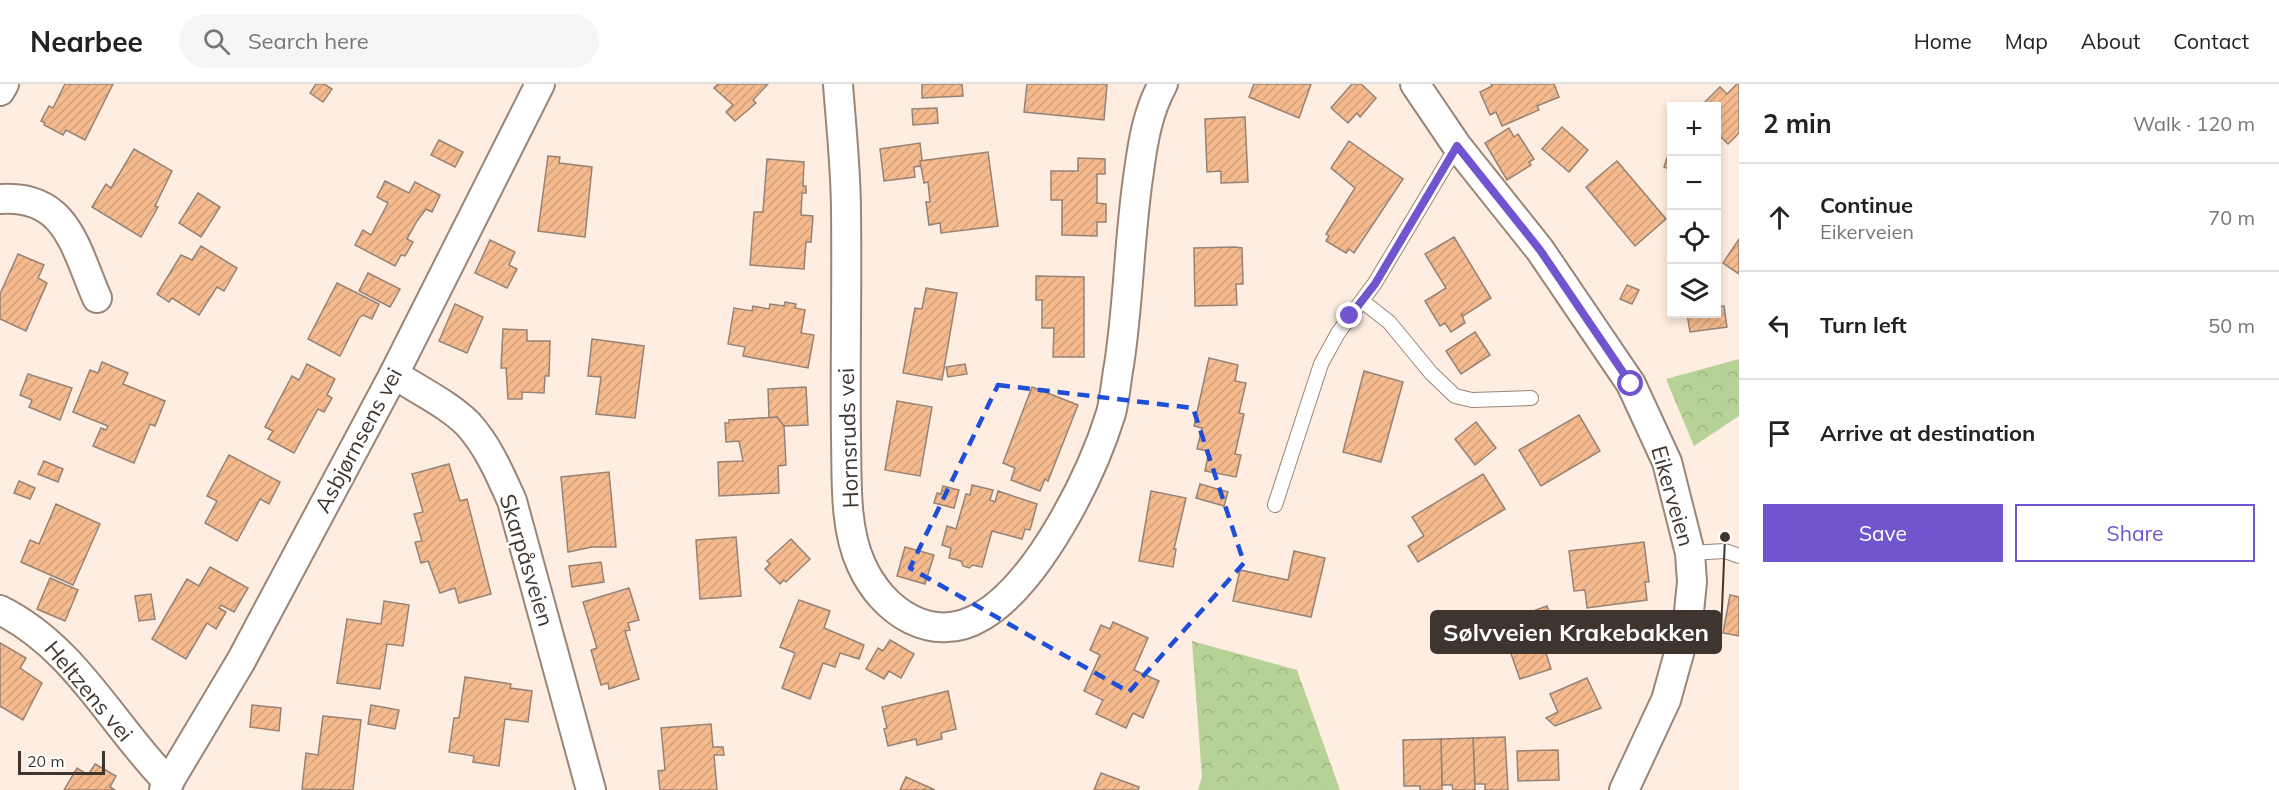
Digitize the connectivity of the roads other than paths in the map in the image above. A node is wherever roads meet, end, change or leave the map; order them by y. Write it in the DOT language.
graph roads {
  1 [pos="4,84"];
  2 [pos="540,84"];
  3 [pos="838,84"];
  4 [pos="1163,84"];
  5 [pos="1415,84"];
  6 [pos="0,91"];
  7 [pos="1457,146"];
  8 [pos="0,198"];
  9 [pos="97,298"];
  10 [pos="1362,300"];
  11 [pos="394,374"];
  12 [pos="1531,398"];
  13 [pos="1275,505"];
  14 [pos="1690,553"];
  15 [pos="1739,556"];
  16 [pos="0,610"];
  17 [pos="167,787"];
  18 [pos="591,790"];
  19 [pos="1624,790"];
  1 -- 6 [label="street"];
  2 -- 11 [label="street, Asbjørnsens vei"];
  3 -- 4 [label="street, Hornsruds vei"];
  5 -- 7 [label="street, Eikerveien"];
  7 -- 10 [label="lane"];
  7 -- 14 [label="street, Eikerveien"];
  8 -- 9 [label="street"];
  10 -- 12 [label="lane"];
  10 -- 13 [label="lane"];
  11 -- 17 [label="street, Asbjørnsens vei"];
  11 -- 18 [label="street, Skarpåsveien"];
  14 -- 15 [label="lane"];
  14 -- 19 [label="street, Eikerveien"];
  16 -- 17 [label="street, Heltzens vei"];
}
